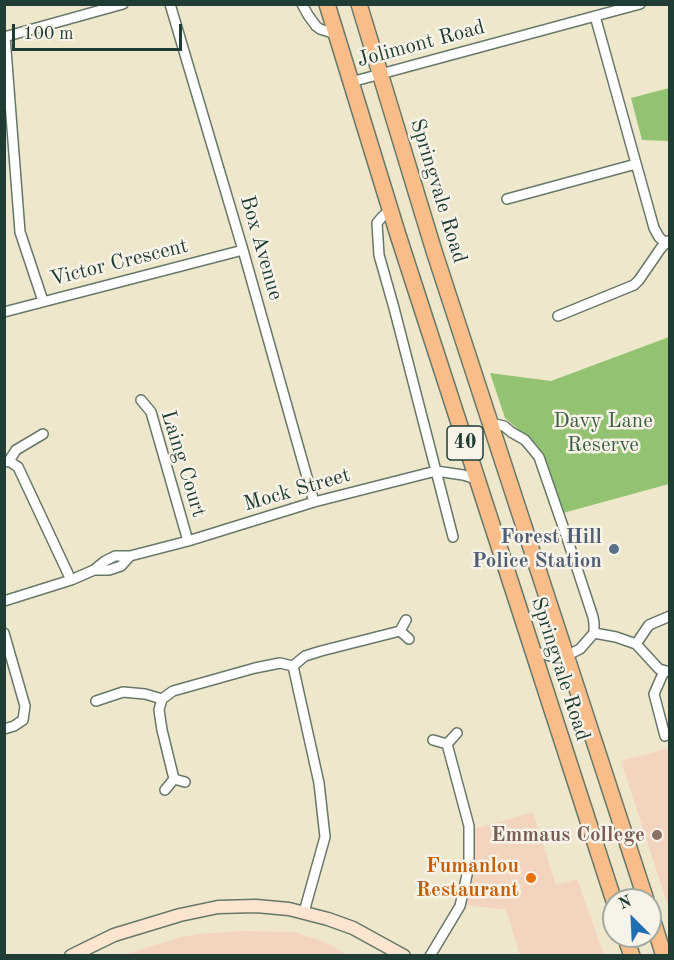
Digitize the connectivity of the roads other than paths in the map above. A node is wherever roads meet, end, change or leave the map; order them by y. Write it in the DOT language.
graph roads {
  1 [pos="123,4"];
  2 [pos="170,4"];
  3 [pos="302,4"];
  4 [pos="327,4"];
  5 [pos="359,4"];
  6 [pos="640,4"];
  7 [pos="595,16"];
  8 [pos="336,34"];
  9 [pos="5,37"];
  10 [pos="380,74"];
  11 [pos="351,82"];
  12 [pos="636,164"];
  13 [pos="507,199"];
  14 [pos="390,210"];
  15 [pos="667,242"];
  16 [pos="243,250"];
  17 [pos="43,302"];
  18 [pos="4,312"];
  19 [pos="558,316"];
  20 [pos="141,400"];
  21 [pos="490,423"];
  22 [pos="43,434"];
  23 [pos="7,462"];
  24 [pos="436,471"];
  25 [pos="476,479"];
  26 [pos="314,502"];
  27 [pos="453,537"];
  28 [pos="188,541"];
  29 [pos="71,580"];
  30 [pos="4,602"];
  31 [pos="669,616"];
  32 [pos="406,620"];
  33 [pos="400,631"];
  34 [pos="4,633"];
  35 [pos="594,633"];
  36 [pos="410,639"];
  37 [pos="636,644"];
  38 [pos="532,651"];
  39 [pos="566,656"];
  40 [pos="293,666"];
  41 [pos="667,672"];
  42 [pos="162,699"];
  43 [pos="96,701"];
  44 [pos="4,729"];
  45 [pos="457,733"];
  46 [pos="665,736"];
  47 [pos="433,740"];
  48 [pos="447,744"];
  49 [pos="174,779"];
  50 [pos="185,782"];
  51 [pos="165,790"];
  52 [pos="610,888"];
  53 [pos="642,888"];
  54 [pos="304,912"];
  55 [pos="71,956"];
  56 [pos="404,956"];
  57 [pos="430,956"];
  1 -- 9 [label="street"];
  2 -- 16 [label="street, Box Avenue"];
  3 -- 8 [label="street"];
  4 -- 8 [label="highway, Springvale Road / 40"];
  5 -- 10 [label="highway, Springvale Road / 40"];
  6 -- 7 [label="street, Jolimont Road"];
  7 -- 10 [label="street, Jolimont Road"];
  7 -- 12 [label="street"];
  8 -- 11 [label="highway, Springvale Road / 40"];
  9 -- 17 [label="street"];
  10 -- 11 [label="street, Jolimont Road"];
  10 -- 21 [label="highway, Springvale Road / 40"];
  11 -- 14 [label="highway, Springvale Road / 40"];
  12 -- 13 [label="street"];
  12 -- 15 [label="street"];
  14 -- 24 [label="street"];
  14 -- 25 [label="highway, Springvale Road / 40"];
  15 -- 19 [label="street"];
  16 -- 17 [label="street, Victor Crescent"];
  16 -- 26 [label="street, Box Avenue"];
  17 -- 18 [label="street, Victor Crescent"];
  20 -- 28 [label="street, Laing Court"];
  21 -- 35 [label="street, Springvale Road"];
  21 -- 39 [label="highway, Springvale Road / 40"];
  22 -- 23 [label="street"];
  23 -- 29 [label="street"];
  24 -- 25 [label="street, Mock Street"];
  24 -- 26 [label="street, Mock Street"];
  24 -- 27 [label="street"];
  25 -- 38 [label="highway, Springvale Road / 40"];
  26 -- 28 [label="street, Mock Street"];
  28 -- 29 [label="street, Mock Street"];
  29 -- 30 [label="street, Mock Street"];
  31 -- 37 [label="street"];
  32 -- 33 [label="street"];
  33 -- 36 [label="street"];
  33 -- 40 [label="street"];
  34 -- 44 [label="street"];
  35 -- 37 [label="street"];
  35 -- 39 [label="street"];
  37 -- 41 [label="street"];
  38 -- 39 [label="street"];
  38 -- 52 [label="highway, Springvale Road / 40"];
  39 -- 53 [label="highway, Springvale Road / 40"];
  40 -- 42 [label="street"];
  40 -- 54 [label="street"];
  41 -- 46 [label="street"];
  42 -- 43 [label="street"];
  42 -- 49 [label="street"];
  45 -- 48 [label="street"];
  47 -- 48 [label="street"];
  48 -- 57 [label="street"];
  49 -- 50 [label="street"];
  49 -- 51 [label="street"];
  54 -- 55 [label="main road"];
  54 -- 56 [label="main road"];
}
